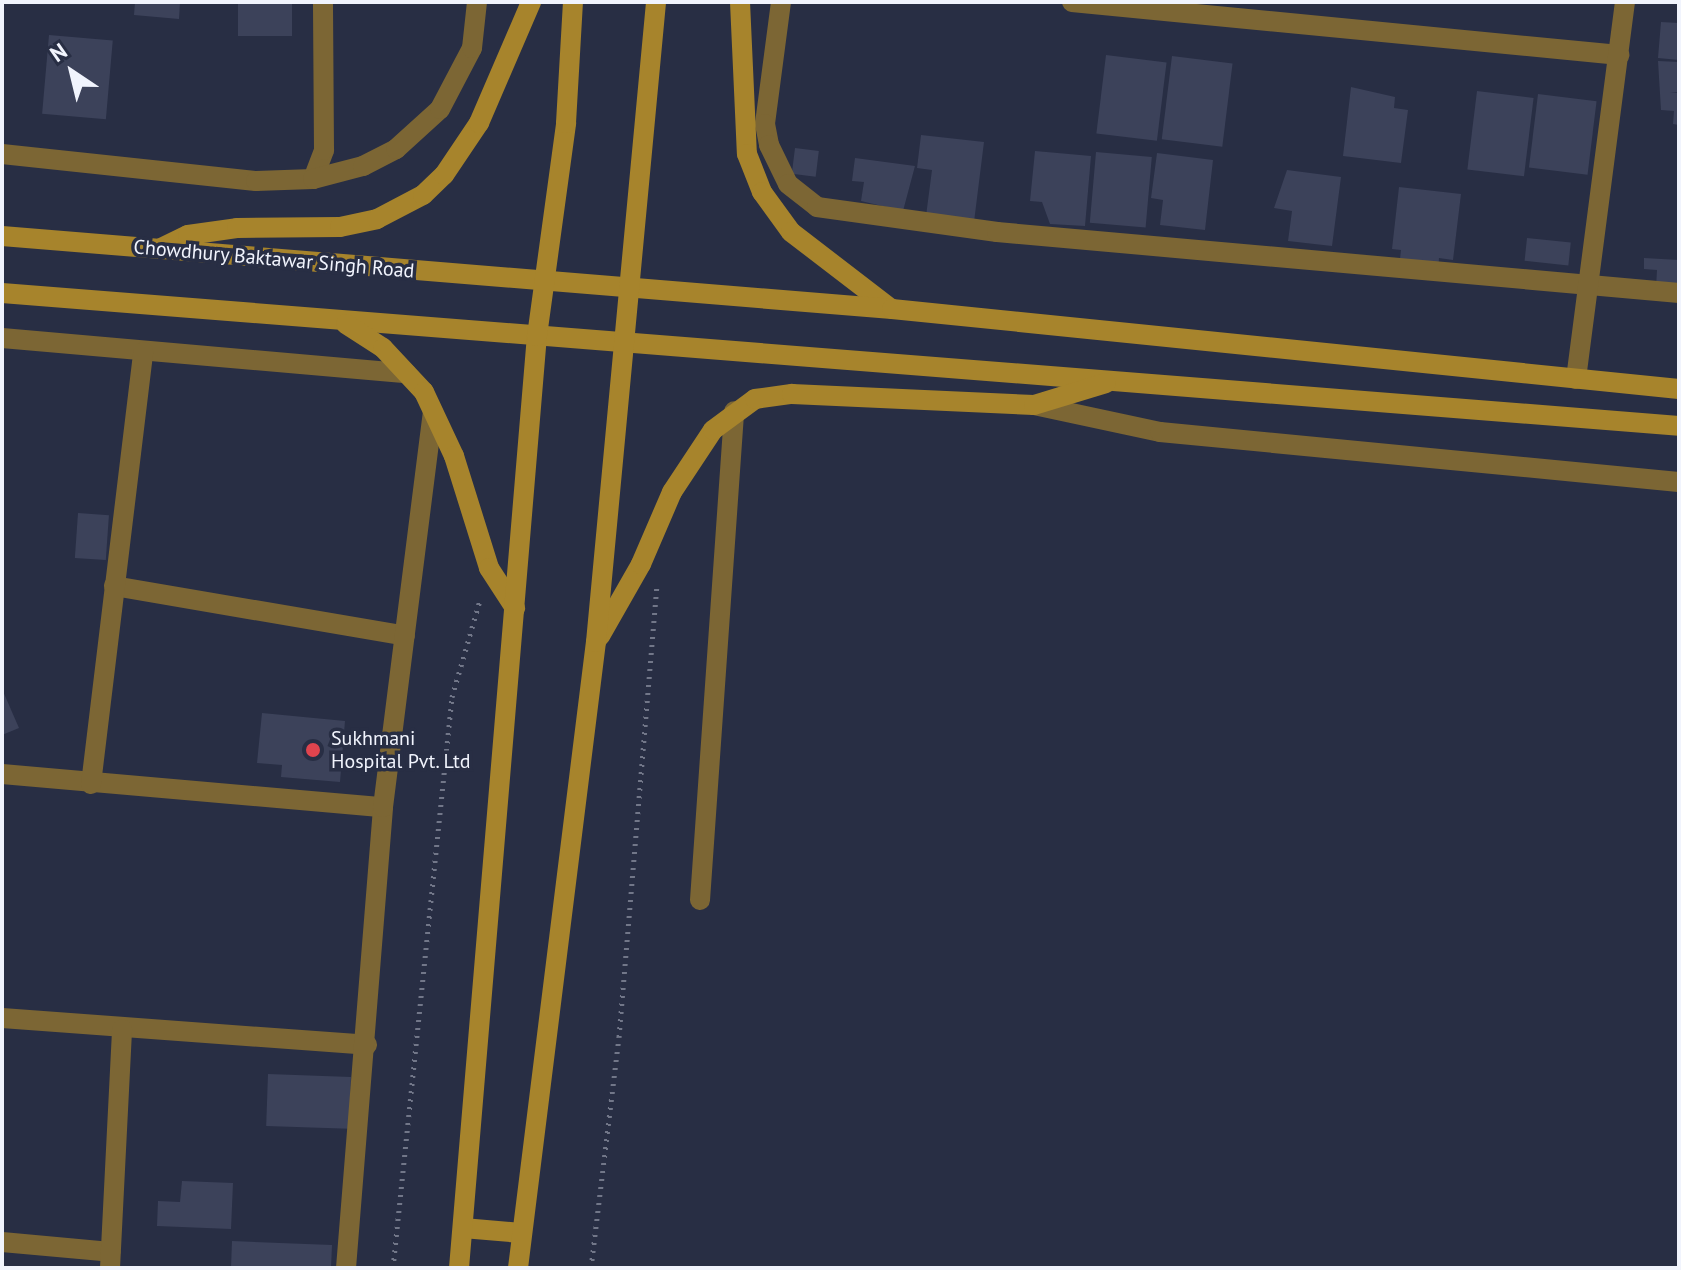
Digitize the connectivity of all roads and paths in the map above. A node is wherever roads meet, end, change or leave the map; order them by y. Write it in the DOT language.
graph roads {
  1 [pos="323,2"];
  2 [pos="477,2"];
  3 [pos="531,2"];
  4 [pos="573,2"];
  5 [pos="656,2"];
  6 [pos="740,2"];
  7 [pos="781,2"];
  8 [pos="1072,2"];
  9 [pos="1625,2"];
  10 [pos="1619,55"];
  11 [pos="2,154"];
  12 [pos="313,179"];
  13 [pos="2,236"];
  14 [pos="159,249"];
  15 [pos="547,283"];
  16 [pos="1591,289"];
  17 [pos="628,291"];
  18 [pos="2,293"];
  19 [pos="1679,293"];
  20 [pos="892,309"];
  21 [pos="343,322"];
  22 [pos="537,336"];
  23 [pos="2,338"];
  24 [pos="622,344"];
  25 [pos="143,352"];
  26 [pos="406,373"];
  27 [pos="1118,379"];
  28 [pos="1576,379"];
  29 [pos="1679,389"];
  30 [pos="1034,405"];
  31 [pos="734,411"];
  32 [pos="433,412"];
  33 [pos="1679,426"];
  34 [pos="1679,482"];
  35 [pos="489,568"];
  36 [pos="657,573"];
  37 [pos="114,586"];
  38 [pos="515,608"];
  39 [pos="405,636"];
  40 [pos="596,642"];
  41 [pos="2,774"];
  42 [pos="91,784"];
  43 [pos="383,807"];
  44 [pos="700,900"];
  45 [pos="2,1018"];
  46 [pos="122,1029"];
  47 [pos="367,1045"];
  48 [pos="463,1228"];
  49 [pos="521,1233"];
  50 [pos="2,1242"];
  51 [pos="110,1260"];
  52 [pos="346,1268"];
  53 [pos="393,1268"];
  54 [pos="459,1268"];
  55 [pos="518,1268"];
  56 [pos="591,1268"];
  1 -- 12 [label="street"];
  2 -- 12 [label="street"];
  3 -- 14 [label="main road"];
  4 -- 15 [label="main road"];
  5 -- 17 [label="main road"];
  6 -- 20 [label="main road"];
  7 -- 16 [label="street"];
  8 -- 10 [label="street"];
  9 -- 10 [label="street"];
  10 -- 16 [label="street"];
  11 -- 12 [label="street"];
  13 -- 14 [label="main road, Chowdhury Baktawar Singh Road"];
  14 -- 15 [label="main road, Chowdhury Baktawar Singh Road"];
  15 -- 17 [label="main road, Chowdhury Baktawar Singh Road"];
  15 -- 22 [label="main road"];
  16 -- 19 [label="street"];
  16 -- 28 [label="street"];
  17 -- 20 [label="main road, Chowdhury Baktawar Singh Road"];
  17 -- 24 [label="main road"];
  18 -- 21 [label="main road"];
  20 -- 28 [label="main road, Chowdhury Baktawar Singh Road"];
  21 -- 22 [label="main road"];
  21 -- 26 [label="main road"];
  22 -- 24 [label="main road"];
  22 -- 38 [label="main road"];
  23 -- 25 [label="street"];
  24 -- 27 [label="main road"];
  24 -- 40 [label="main road"];
  25 -- 26 [label="street"];
  25 -- 37 [label="street"];
  26 -- 32 [label="main road"];
  27 -- 30 [label="main road"];
  27 -- 33 [label="main road"];
  28 -- 29 [label="main road, Chowdhury Baktawar Singh Road"];
  30 -- 31 [label="main road"];
  30 -- 34 [label="street"];
  31 -- 40 [label="main road"];
  31 -- 44 [label="street"];
  32 -- 35 [label="main road"];
  32 -- 39 [label="street"];
  35 -- 38 [label="main road"];
  35 -- 53 [label="path"];
  36 -- 56 [label="path"];
  37 -- 39 [label="street"];
  37 -- 42 [label="street"];
  38 -- 48 [label="main road"];
  39 -- 43 [label="street"];
  40 -- 49 [label="main road"];
  41 -- 42 [label="street"];
  42 -- 43 [label="street"];
  43 -- 47 [label="street"];
  45 -- 46 [label="street"];
  46 -- 47 [label="street"];
  46 -- 51 [label="street"];
  47 -- 52 [label="street"];
  48 -- 49 [label="main road"];
  48 -- 54 [label="main road"];
  49 -- 55 [label="main road"];
  50 -- 51 [label="street"];
}
